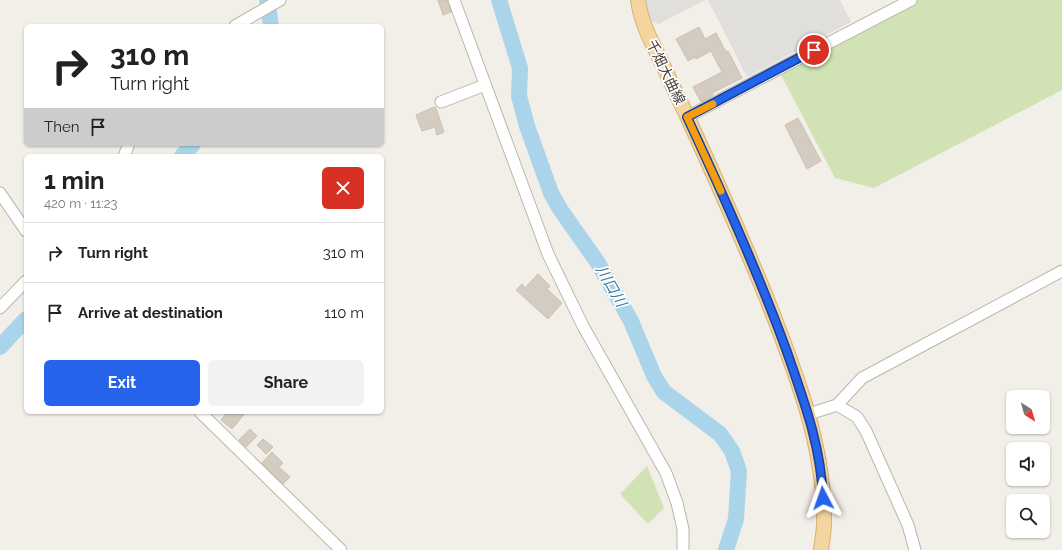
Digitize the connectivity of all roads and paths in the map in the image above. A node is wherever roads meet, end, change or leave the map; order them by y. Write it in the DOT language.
graph roads {
  1 [pos="280,0"];
  2 [pos="454,0"];
  3 [pos="638,0"];
  4 [pos="911,0"];
  5 [pos="238,24"];
  6 [pos="485,85"];
  7 [pos="441,102"];
  8 [pos="687,117"];
  9 [pos="0,193"];
  10 [pos="24,228"];
  11 [pos="1062,271"];
  12 [pos="24,283"];
  13 [pos="0,308"];
  14 [pos="837,405"];
  15 [pos="202,414"];
  16 [pos="809,414"];
  17 [pos="341,550"];
  18 [pos="683,550"];
  19 [pos="821,550"];
  20 [pos="915,550"];
  1 -- 5 [label="street"];
  2 -- 6 [label="street"];
  3 -- 8 [label="main road, 千畑大曲線"];
  4 -- 8 [label="street"];
  6 -- 7 [label="street"];
  6 -- 18 [label="street"];
  8 -- 16 [label="main road, 千畑大曲線"];
  9 -- 10 [label="street"];
  11 -- 14 [label="street"];
  12 -- 13 [label="street"];
  14 -- 16 [label="street"];
  14 -- 20 [label="street"];
  15 -- 17 [label="street"];
  16 -- 19 [label="main road, 千畑大曲線"];
}
